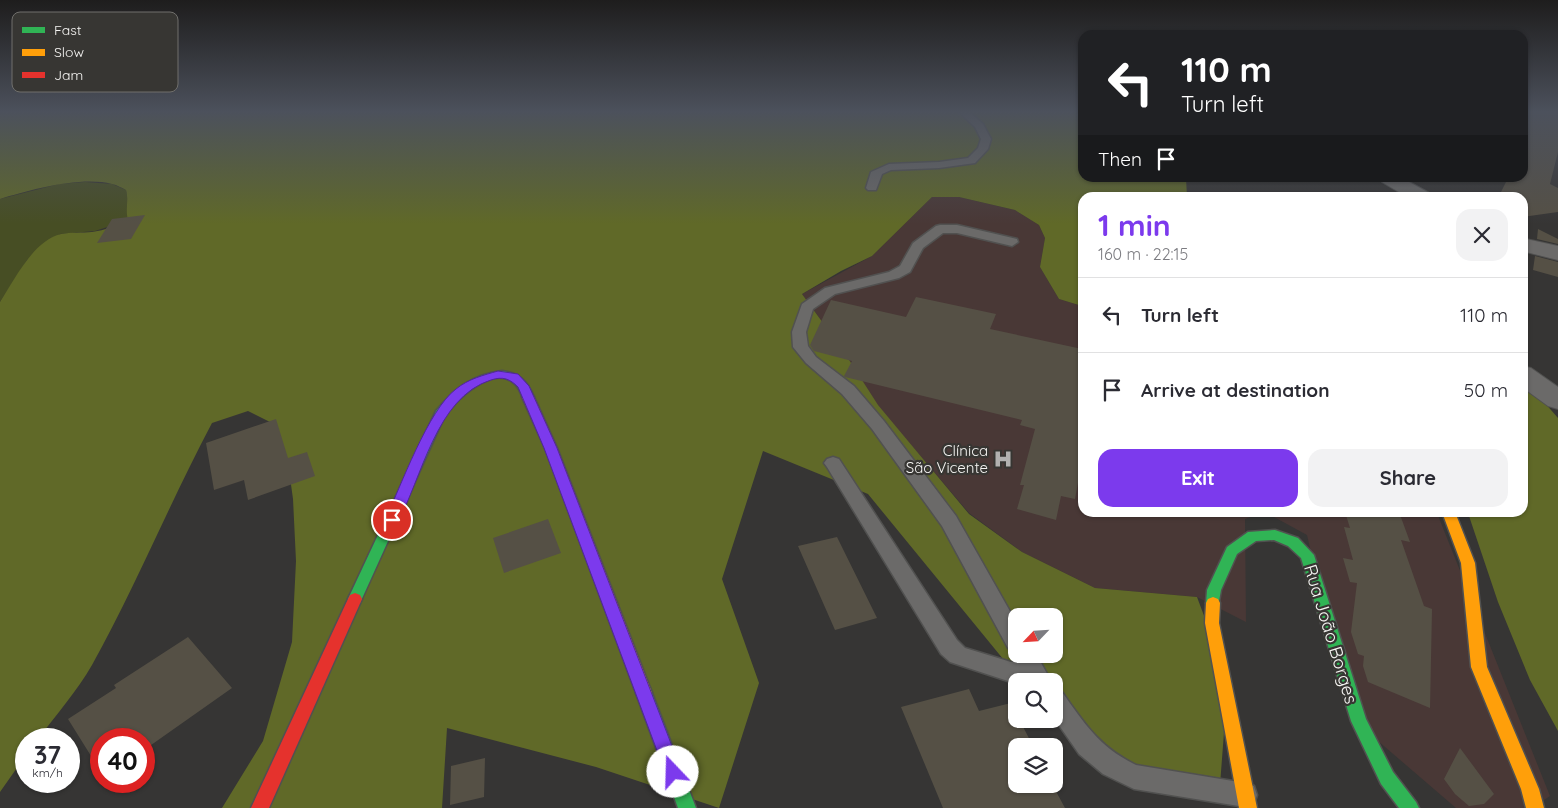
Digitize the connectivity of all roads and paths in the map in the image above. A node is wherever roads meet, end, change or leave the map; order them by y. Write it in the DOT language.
graph roads {
  1 [pos="983,149"];
  2 [pos="1396,182"];
  3 [pos="872,188"];
  4 [pos="1414,192"];
  5 [pos="1012,242"];
  6 [pos="1528,246"];
  7 [pos="1558,253"];
  8 [pos="1528,378"];
  9 [pos="1558,400"];
  10 [pos="833,463"];
  11 [pos="1450,517"];
  12 [pos="1008,627"];
  13 [pos="1033,669"];
  14 [pos="1063,713"];
  15 [pos="1248,802"];
  16 [pos="260,808"];
  17 [pos="687,808"];
  18 [pos="1410,808"];
  19 [pos="1535,808"];
  1 -- 3 [label="lane"];
  2 -- 4 [label="street"];
  5 -- 12 [label="lane"];
  6 -- 7 [label="street"];
  8 -- 9 [label="street"];
  10 -- 13 [label="lane"];
  11 -- 19 [label="street"];
  14 -- 15 [label="lane"];
  15 -- 18 [label="street, Rua João Borges"];
  16 -- 17 [label="street"];
}
